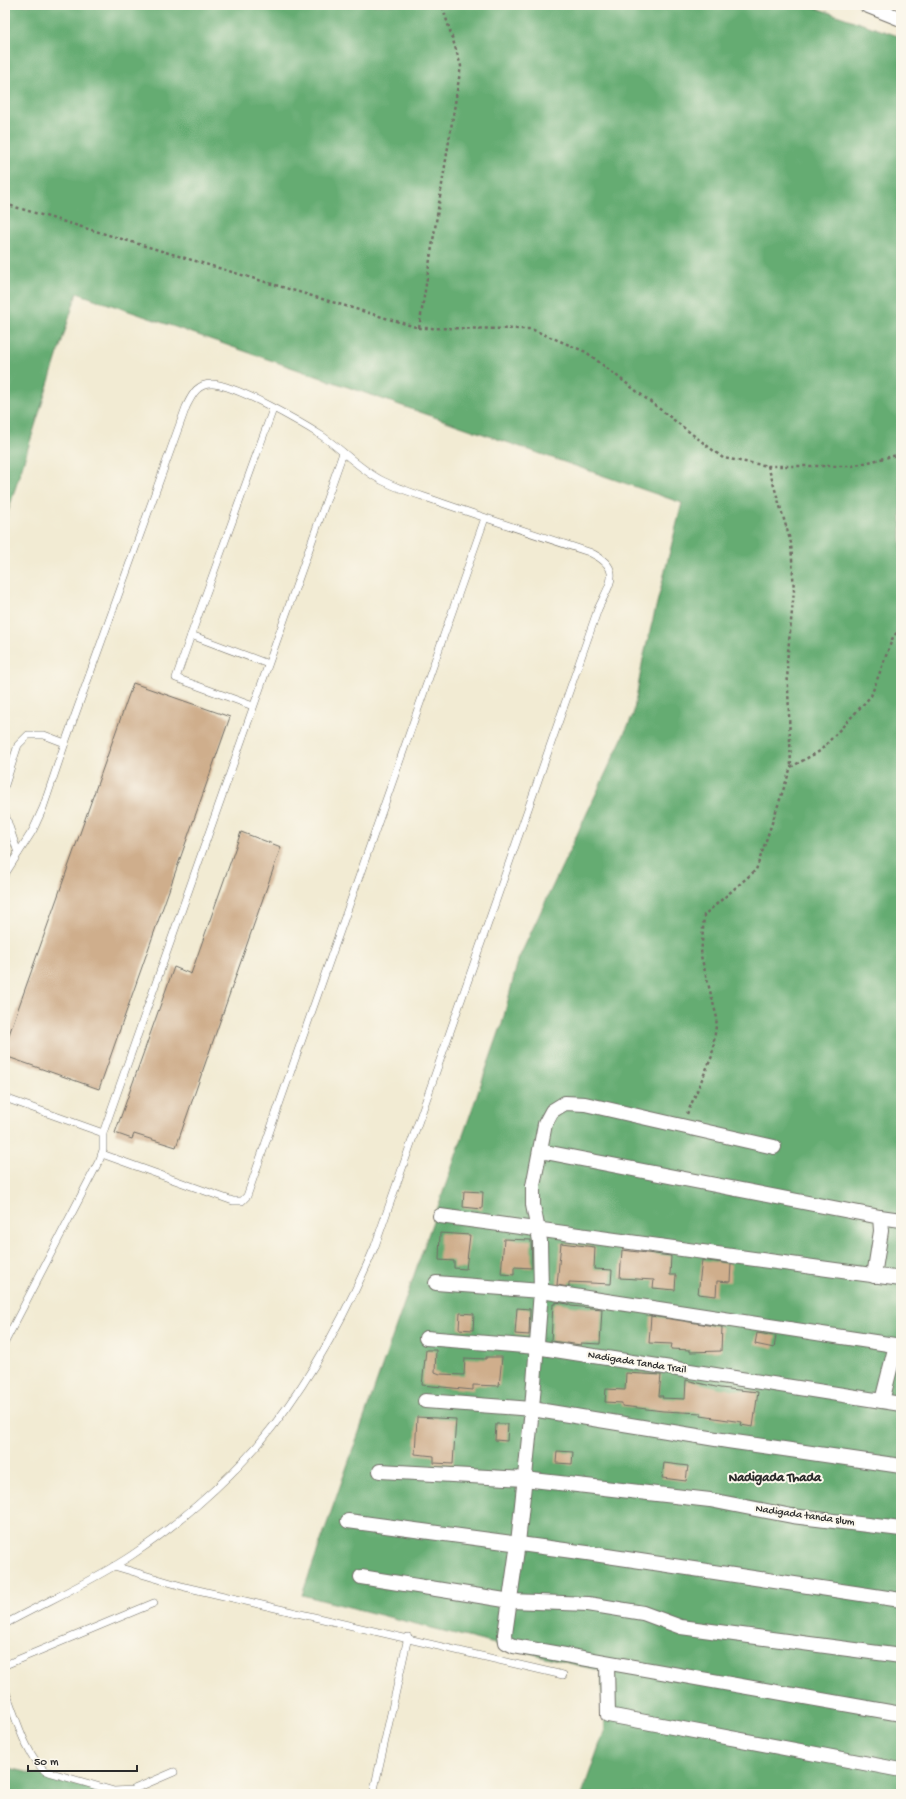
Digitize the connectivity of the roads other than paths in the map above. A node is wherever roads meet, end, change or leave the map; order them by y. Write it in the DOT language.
graph roads {
  1 [pos="866,5"];
  2 [pos="901,19"];
  3 [pos="273,409"];
  4 [pos="343,453"];
  5 [pos="485,518"];
  6 [pos="191,635"];
  7 [pos="268,664"];
  8 [pos="253,706"];
  9 [pos="65,743"];
  10 [pos="5,785"];
  11 [pos="5,814"];
  12 [pos="18,853"];
  13 [pos="5,874"];
  14 [pos="5,1098"];
  15 [pos="103,1134"];
  16 [pos="774,1148"];
  17 [pos="540,1152"];
  18 [pos="102,1154"];
  19 [pos="440,1216"];
  20 [pos="880,1217"];
  21 [pos="901,1220"];
  22 [pos="539,1228"];
  23 [pos="874,1276"];
  24 [pos="901,1279"];
  25 [pos="436,1282"];
  26 [pos="541,1291"];
  27 [pos="426,1338"];
  28 [pos="5,1342"];
  29 [pos="899,1345"];
  30 [pos="536,1347"];
  31 [pos="425,1401"];
  32 [pos="882,1401"];
  33 [pos="901,1404"];
  34 [pos="532,1409"];
  35 [pos="901,1466"];
  36 [pos="380,1471"];
  37 [pos="524,1479"];
  38 [pos="348,1521"];
  39 [pos="901,1529"];
  40 [pos="518,1544"];
  41 [pos="114,1566"];
  42 [pos="361,1577"];
  43 [pos="901,1600"];
  44 [pos="511,1601"];
  45 [pos="154,1603"];
  46 [pos="5,1624"];
  47 [pos="408,1638"];
  48 [pos="901,1656"];
  49 [pos="607,1663"];
  50 [pos="5,1664"];
  51 [pos="563,1675"];
  52 [pos="5,1690"];
  53 [pos="901,1714"];
  54 [pos="901,1770"];
  55 [pos="174,1772"];
  56 [pos="373,1794"];
  1 -- 2 [label="street"];
  3 -- 4 [label="lane"];
  3 -- 6 [label="lane"];
  3 -- 9 [label="lane"];
  4 -- 5 [label="lane"];
  4 -- 7 [label="lane"];
  5 -- 18 [label="lane"];
  5 -- 41 [label="lane"];
  6 -- 7 [label="lane"];
  6 -- 8 [label="lane"];
  7 -- 8 [label="lane"];
  8 -- 15 [label="lane"];
  9 -- 10 [label="lane"];
  9 -- 12 [label="lane"];
  11 -- 12 [label="lane"];
  12 -- 13 [label="lane"];
  14 -- 15 [label="lane"];
  15 -- 18 [label="lane"];
  16 -- 17 [label="street"];
  17 -- 20 [label="street"];
  17 -- 22 [label="street"];
  18 -- 28 [label="lane"];
  19 -- 22 [label="street"];
  20 -- 21 [label="street"];
  20 -- 23 [label="street"];
  22 -- 23 [label="street"];
  22 -- 26 [label="street"];
  23 -- 24 [label="street"];
  25 -- 26 [label="street"];
  26 -- 29 [label="street"];
  26 -- 30 [label="street"];
  27 -- 30 [label="street, Nadigada Tanda Trail"];
  29 -- 32 [label="street"];
  30 -- 32 [label="street, Nadigada Tanda Trail"];
  30 -- 34 [label="street"];
  31 -- 34 [label="street"];
  32 -- 33 [label="street, Nadigada Tanda Trail"];
  34 -- 35 [label="street"];
  34 -- 37 [label="street"];
  36 -- 37 [label="street, Nadigada tanda slum"];
  37 -- 39 [label="street, Nadigada tanda slum"];
  37 -- 40 [label="street"];
  38 -- 40 [label="street"];
  40 -- 43 [label="street"];
  40 -- 44 [label="street"];
  41 -- 46 [label="lane"];
  41 -- 47 [label="lane"];
  42 -- 44 [label="street"];
  44 -- 48 [label="street"];
  44 -- 49 [label="street"];
  45 -- 50 [label="lane"];
  47 -- 51 [label="lane"];
  47 -- 56 [label="lane"];
  49 -- 53 [label="street"];
  49 -- 54 [label="street"];
  52 -- 55 [label="lane"];
}
